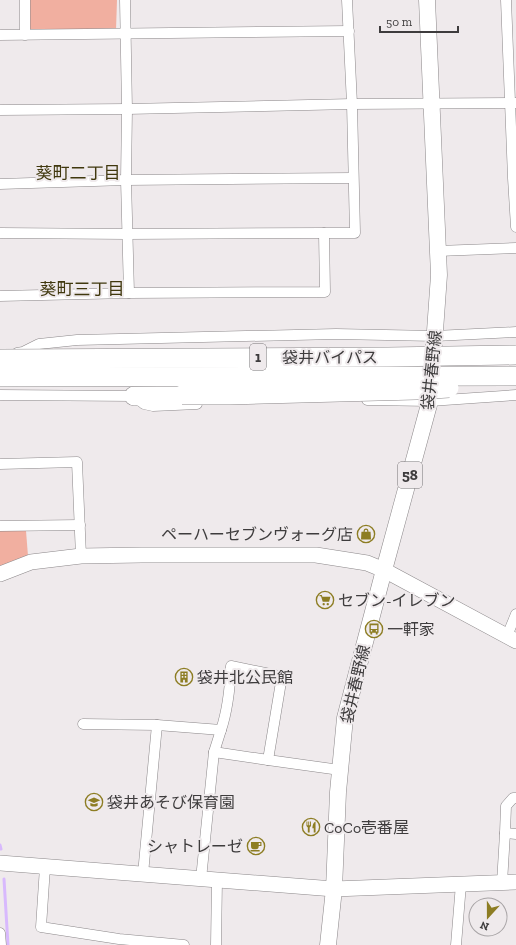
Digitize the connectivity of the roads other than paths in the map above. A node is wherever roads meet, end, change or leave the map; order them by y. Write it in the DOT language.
graph roads {
  1 [pos="25,0"];
  2 [pos="125,0"];
  3 [pos="348,0"];
  4 [pos="427,0"];
  5 [pos="506,0"];
  6 [pos="349,31"];
  7 [pos="512,32"];
  8 [pos="126,34"];
  9 [pos="0,35"];
  10 [pos="25,35"];
  11 [pos="431,103"];
  12 [pos="513,103"];
  13 [pos="352,104"];
  14 [pos="127,109"];
  15 [pos="0,110"];
  16 [pos="353,178"];
  17 [pos="514,178"];
  18 [pos="126,180"];
  19 [pos="0,184"];
  20 [pos="516,227"];
  21 [pos="0,233"];
  22 [pos="324,233"];
  23 [pos="128,234"];
  24 [pos="516,248"];
  25 [pos="438,251"];
  26 [pos="129,293"];
  27 [pos="0,296"];
  28 [pos="516,328"];
  29 [pos="516,332"];
  30 [pos="435,336"];
  31 [pos="516,351"];
  32 [pos="22,352"];
  33 [pos="0,353"];
  34 [pos="516,355"];
  35 [pos="0,359"];
  36 [pos="516,376"];
  37 [pos="0,377"];
  38 [pos="516,383"];
  39 [pos="0,394"];
  40 [pos="516,395"];
  41 [pos="134,396"];
  42 [pos="430,401"];
  43 [pos="0,464"];
  44 [pos="80,524"];
  45 [pos="0,526"];
  46 [pos="81,556"];
  47 [pos="384,570"];
  48 [pos="0,574"];
  49 [pos="516,614"];
  50 [pos="512,638"];
  51 [pos="83,724"];
  52 [pos="157,725"];
  53 [pos="220,730"];
  54 [pos="214,752"];
  55 [pos="268,760"];
  56 [pos="340,770"];
  57 [pos="516,798"];
  58 [pos="505,834"];
  59 [pos="516,834"];
  60 [pos="0,863"];
  61 [pos="45,867"];
  62 [pos="143,874"];
  63 [pos="201,879"];
  64 [pos="217,880"];
  65 [pos="509,883"];
  66 [pos="461,884"];
  67 [pos="334,889"];
  68 [pos="0,933"];
  69 [pos="1,945"];
  70 [pos="184,945"];
  71 [pos="216,945"];
  72 [pos="328,945"];
  73 [pos="456,945"];
  1 -- 10 [label="street"];
  2 -- 8 [label="street"];
  3 -- 6 [label="street"];
  4 -- 11 [label="main road, 袋井春野線 / 58"];
  5 -- 7 [label="street"];
  6 -- 8 [label="street"];
  6 -- 13 [label="street"];
  7 -- 12 [label="street"];
  8 -- 10 [label="street"];
  8 -- 14 [label="street"];
  9 -- 10 [label="street"];
  11 -- 12 [label="street"];
  11 -- 13 [label="street"];
  11 -- 25 [label="main road, 袋井春野線 / 58"];
  12 -- 17 [label="street"];
  13 -- 14 [label="street"];
  13 -- 16 [label="street"];
  14 -- 15 [label="street"];
  14 -- 18 [label="street"];
  16 -- 18 [label="street"];
  16 -- 22 [label="street"];
  17 -- 20 [label="street"];
  18 -- 19 [label="street"];
  18 -- 23 [label="street"];
  21 -- 23 [label="street"];
  22 -- 23 [label="street"];
  22 -- 26 [label="street"];
  23 -- 26 [label="street"];
  24 -- 25 [label="street"];
  25 -- 30 [label="main road, 袋井春野線 / 58"];
  26 -- 27 [label="street"];
  28 -- 29 [label="street"];
  29 -- 30 [label="street"];
  30 -- 32 [label="street"];
  30 -- 42 [label="main road, 袋井春野線 / 58"];
  31 -- 32 [label="highway"];
  32 -- 33 [label="street"];
  34 -- 35 [label="highway, 袋井バイパス / 1, bridge"];
  36 -- 37 [label="highway, 袋井バイパス / 1, bridge"];
  38 -- 41 [label="highway, bridge"];
  39 -- 41 [label="street"];
  40 -- 42 [label="street"];
  41 -- 42 [label="street"];
  42 -- 47 [label="main road, 袋井春野線 / 58"];
  43 -- 44 [label="street"];
  44 -- 45 [label="street"];
  44 -- 46 [label="street"];
  46 -- 47 [label="street"];
  46 -- 48 [label="street"];
  47 -- 50 [label="street"];
  47 -- 56 [label="main road, 袋井春野線 / 58"];
  49 -- 50 [label="street"];
  51 -- 52 [label="street"];
  52 -- 53 [label="street"];
  52 -- 62 [label="street"];
  53 -- 54 [label="street"];
  53 -- 55 [label="street"];
  54 -- 55 [label="street"];
  54 -- 63 [label="street"];
  55 -- 56 [label="street"];
  56 -- 67 [label="main road, 袋井春野線 / 58"];
  57 -- 58 [label="street"];
  58 -- 59 [label="street"];
  58 -- 65 [label="street"];
  60 -- 61 [label="street"];
  61 -- 62 [label="street"];
  61 -- 70 [label="street"];
  62 -- 63 [label="street"];
  63 -- 64 [label="street"];
  64 -- 67 [label="street"];
  64 -- 71 [label="street"];
  65 -- 66 [label="street"];
  66 -- 67 [label="street"];
  66 -- 73 [label="street"];
  67 -- 72 [label="main road, 袋井春野線 / 58"];
  68 -- 69 [label="street"];
}
